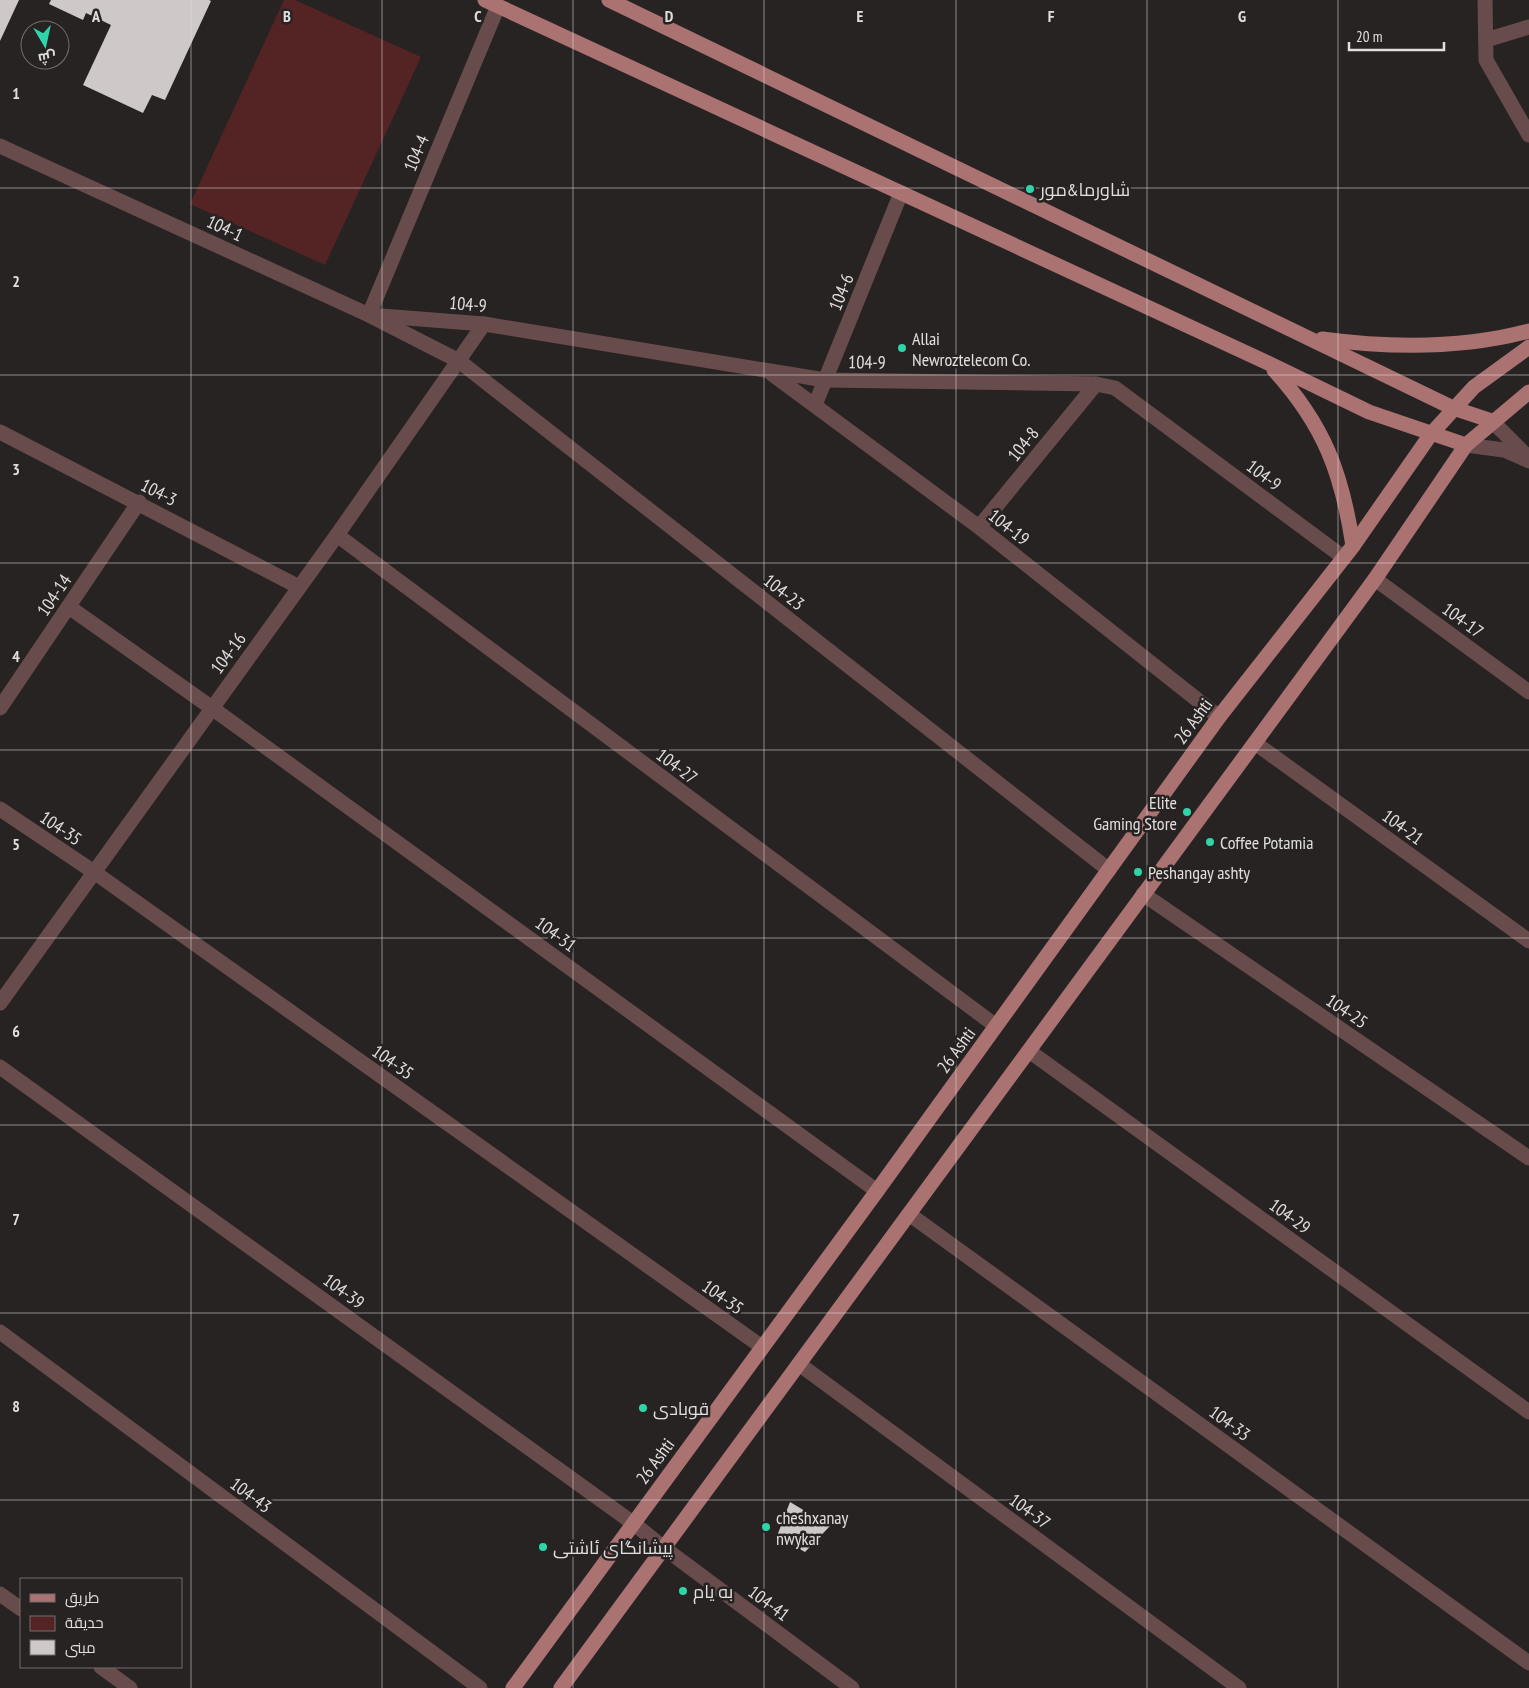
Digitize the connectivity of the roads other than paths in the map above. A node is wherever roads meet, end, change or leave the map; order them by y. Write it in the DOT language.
graph roads {
  1 [pos="609,0"];
  2 [pos="1485,0"];
  3 [pos="491,3"];
  4 [pos="1529,27"];
  5 [pos="1486,40"];
  6 [pos="1529,135"];
  7 [pos="0,146"];
  8 [pos="902,194"];
  9 [pos="369,315"];
  10 [pos="484,324"];
  11 [pos="1529,331"];
  12 [pos="1308,337"];
  13 [pos="433,347"];
  14 [pos="1529,347"];
  15 [pos="459,360"];
  16 [pos="1268,363"];
  17 [pos="771,373"];
  18 [pos="825,380"];
  19 [pos="1096,384"];
  20 [pos="1529,392"];
  21 [pos="815,405"];
  22 [pos="1453,408"];
  23 [pos="1492,421"];
  24 [pos="0,432"];
  25 [pos="1431,434"];
  26 [pos="1466,445"];
  27 [pos="1529,460"];
  28 [pos="139,502"];
  29 [pos="979,527"];
  30 [pos="337,535"];
  31 [pos="1348,552"];
  32 [pos="1375,579"];
  33 [pos="299,587"];
  34 [pos="68,607"];
  35 [pos="1529,692"];
  36 [pos="2,701"];
  37 [pos="212,708"];
  38 [pos="1219,717"];
  39 [pos="1255,743"];
  40 [pos="0,809"];
  41 [pos="1109,870"];
  42 [pos="94,872"];
  43 [pos="1143,894"];
  44 [pos="1529,941"];
  45 [pos="0,1003"];
  46 [pos="996,1026"];
  47 [pos="1029,1051"];
  48 [pos="0,1067"];
  49 [pos="1529,1158"];
  50 [pos="878,1191"];
  51 [pos="909,1214"];
  52 [pos="0,1332"];
  53 [pos="762,1347"];
  54 [pos="799,1364"];
  55 [pos="1529,1412"];
  56 [pos="633,1522"];
  57 [pos="664,1548"];
  58 [pos="0,1594"];
  59 [pos="20,1608"];
  60 [pos="1529,1663"];
  61 [pos="102,1668"];
  62 [pos="130,1688"];
  63 [pos="480,1688"];
  64 [pos="513,1688"];
  65 [pos="561,1688"];
  66 [pos="852,1688"];
  67 [pos="1239,1688"];
  1 -- 12 [label="main road"];
  2 -- 5 [label="street"];
  3 -- 8 [label="main road"];
  3 -- 9 [label="street, 104-4"];
  4 -- 5 [label="street"];
  5 -- 6 [label="street"];
  7 -- 9 [label="street, 104-1"];
  8 -- 16 [label="main road"];
  8 -- 18 [label="street, 104-6"];
  9 -- 10 [label="street, 104-9"];
  9 -- 13 [label="street, 104-1"];
  10 -- 15 [label="street, 104-16"];
  10 -- 17 [label="street, 104-9"];
  11 -- 12 [label="main road"];
  12 -- 22 [label="main road"];
  13 -- 15 [label="street, 104-23"];
  14 -- 22 [label="main road, 26 Ashti"];
  15 -- 30 [label="street, 104-16"];
  15 -- 41 [label="street, 104-23"];
  16 -- 25 [label="main road"];
  16 -- 31 [label="main road"];
  17 -- 18 [label="street, 104-9"];
  17 -- 21 [label="street, 104-19"];
  18 -- 19 [label="street, 104-9"];
  18 -- 21 [label="street, 104-6"];
  19 -- 29 [label="street, 104-8"];
  19 -- 31 [label="street, 104-9"];
  20 -- 23 [label="main road"];
  21 -- 29 [label="street, 104-19"];
  22 -- 23 [label="main road"];
  22 -- 25 [label="main road, 26 Ashti"];
  23 -- 26 [label="main road"];
  23 -- 27 [label="street"];
  24 -- 28 [label="street, 104-3"];
  25 -- 26 [label="main road"];
  25 -- 31 [label="main road, 26 Ashti"];
  26 -- 27 [label="street"];
  26 -- 32 [label="main road"];
  28 -- 33 [label="street, 104-3"];
  28 -- 34 [label="street, 104-14"];
  29 -- 38 [label="street, 104-19"];
  30 -- 33 [label="street, 104-16"];
  30 -- 46 [label="street, 104-27"];
  31 -- 38 [label="main road, 26 Ashti"];
  32 -- 35 [label="street, 104-17"];
  32 -- 39 [label="main road"];
  33 -- 37 [label="street, 104-16"];
  34 -- 36 [label="street, 104-14"];
  34 -- 37 [label="street, 104-31"];
  37 -- 42 [label="street, 104-16"];
  37 -- 50 [label="street, 104-31"];
  38 -- 41 [label="main road, 26 Ashti"];
  39 -- 43 [label="main road"];
  39 -- 44 [label="street, 104-21"];
  40 -- 42 [label="street, 104-35"];
  41 -- 46 [label="main road, 26 Ashti"];
  42 -- 45 [label="street, 104-16"];
  42 -- 53 [label="street, 104-35"];
  43 -- 47 [label="main road"];
  43 -- 49 [label="street, 104-25"];
  46 -- 50 [label="main road, 26 Ashti"];
  47 -- 51 [label="main road"];
  47 -- 55 [label="street, 104-29"];
  48 -- 56 [label="street, 104-39"];
  50 -- 53 [label="main road, 26 Ashti"];
  51 -- 54 [label="main road"];
  51 -- 60 [label="street, 104-33"];
  52 -- 63 [label="street, 104-43"];
  53 -- 56 [label="main road, 26 Ashti"];
  54 -- 57 [label="main road"];
  54 -- 67 [label="street, 104-37"];
  56 -- 57 [label="street, 104-39"];
  56 -- 64 [label="main road, 26 Ashti"];
  57 -- 65 [label="main road"];
  57 -- 66 [label="street, 104-41"];
  58 -- 59 [label="street"];
  61 -- 62 [label="street"];
}
